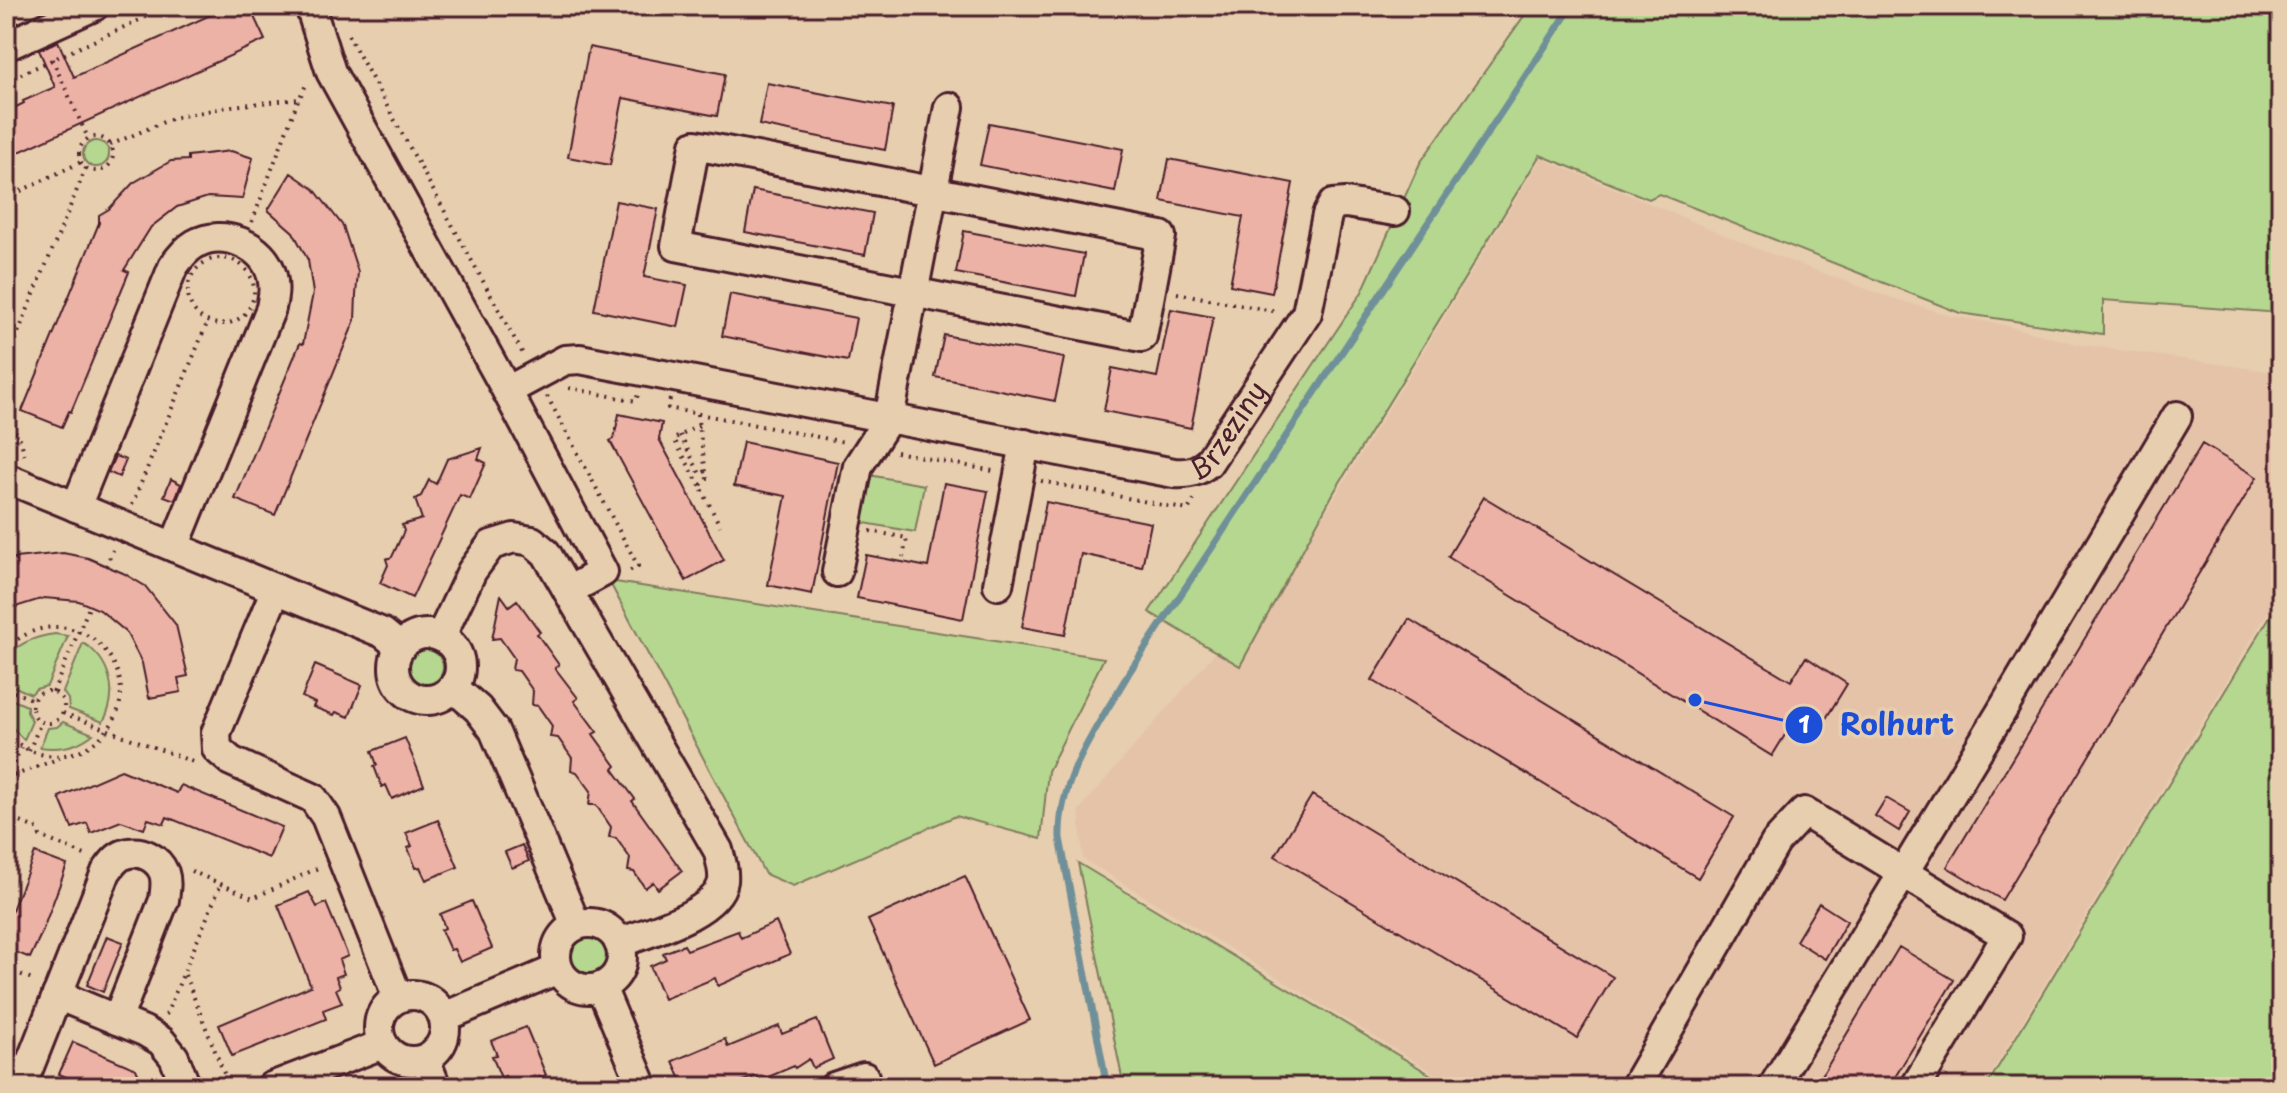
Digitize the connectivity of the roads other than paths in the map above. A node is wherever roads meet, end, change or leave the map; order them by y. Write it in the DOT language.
graph roads {
  1 [pos="94,6"];
  2 [pos="310,6"];
  3 [pos="6,46"];
  4 [pos="949,107"];
  5 [pos="933,192"];
  6 [pos="1395,211"];
  7 [pos="914,293"];
  8 [pos="507,391"];
  9 [pos="2177,416"];
  10 [pos="889,418"];
  11 [pos="1025,444"];
  12 [pos="14,481"];
  13 [pos="76,507"];
  14 [pos="174,547"];
  15 [pos="837,572"];
  16 [pos="998,585"];
  17 [pos="276,589"];
  18 [pos="568,591"];
  19 [pos="441,636"];
  20 [pos="400,647"];
  21 [pos="453,687"];
  22 [pos="1904,872"];
  23 [pos="576,925"];
  24 [pos="619,943"];
  25 [pos="558,969"];
  26 [pos="601,987"];
  27 [pos="58,993"];
  28 [pos="398,998"];
  29 [pos="444,1017"];
  30 [pos="117,1020"];
  31 [pos="383,1044"];
  32 [pos="425,1059"];
  33 [pos="864,1077"];
  34 [pos="21,1087"];
  35 [pos="186,1087"];
  36 [pos="271,1087"];
  37 [pos="436,1087"];
  38 [pos="643,1087"];
  39 [pos="834,1087"];
  40 [pos="1635,1087"];
  41 [pos="1773,1087"];
  42 [pos="1915,1087"];
  1 -- 3 [label="street"];
  2 -- 8 [label="street"];
  4 -- 5 [label="street"];
  5 -- 7 [label="street"];
  5 -- 7 [label="street"];
  5 -- 7 [label="street"];
  6 -- 11 [label="street, Brzeziny"];
  7 -- 10 [label="street"];
  8 -- 10 [label="street, Brzeziny"];
  8 -- 18 [label="street"];
  9 -- 22 [label="street"];
  10 -- 11 [label="street, Brzeziny"];
  10 -- 15 [label="street"];
  11 -- 16 [label="street"];
  12 -- 13 [label="street"];
  13 -- 14 [label="street"];
  13 -- 14 [label="street"];
  14 -- 17 [label="street"];
  17 -- 20 [label="street"];
  17 -- 28 [label="street"];
  18 -- 19 [label="street"];
  18 -- 24 [label="street"];
  19 -- 20 [label="street"];
  19 -- 21 [label="street"];
  20 -- 21 [label="street"];
  21 -- 23 [label="street"];
  22 -- 40 [label="street"];
  22 -- 41 [label="street"];
  22 -- 42 [label="street"];
  23 -- 24 [label="street"];
  23 -- 25 [label="street"];
  24 -- 26 [label="street"];
  25 -- 26 [label="street"];
  25 -- 29 [label="street"];
  26 -- 38 [label="street"];
  27 -- 30 [label="street"];
  27 -- 30 [label="street"];
  27 -- 34 [label="street"];
  28 -- 29 [label="street"];
  28 -- 31 [label="street"];
  29 -- 32 [label="street"];
  30 -- 35 [label="street"];
  31 -- 32 [label="street"];
  31 -- 36 [label="street"];
  32 -- 37 [label="street"];
  33 -- 39 [label="street"];
}
